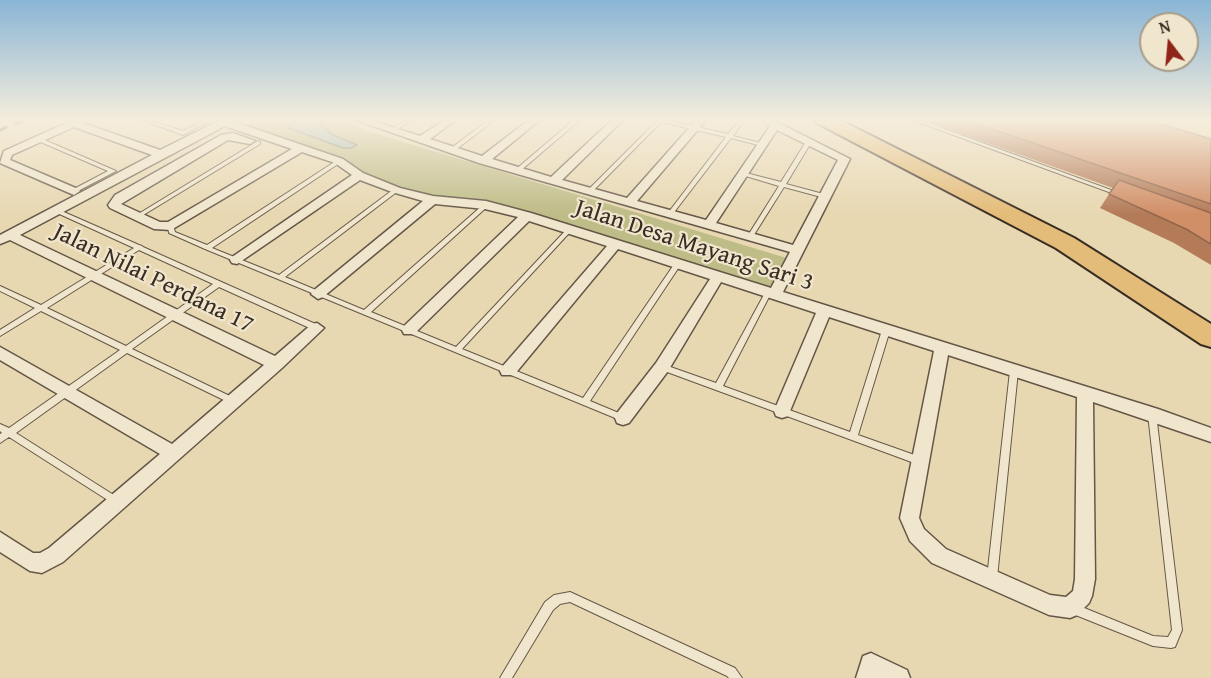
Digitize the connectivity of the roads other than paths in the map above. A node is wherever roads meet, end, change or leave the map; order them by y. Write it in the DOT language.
graph roads {
  1 [pos="13,151"];
  2 [pos="65,151"];
  3 [pos="152,151"];
  4 [pos="167,151"];
  5 [pos="201,151"];
  6 [pos="245,151"];
  7 [pos="297,151"];
  8 [pos="309,151"];
  9 [pos="454,151"];
  10 [pos="495,151"];
  11 [pos="541,151"];
  12 [pos="586,151"];
  13 [pos="629,151"];
  14 [pos="674,151"];
  15 [pos="718,151"];
  16 [pos="758,151"];
  17 [pos="803,151"];
  18 [pos="827,151"];
  19 [pos="885,151"];
  20 [pos="914,151"];
  21 [pos="999,151"];
  22 [pos="160,154"];
  23 [pos="483,160"];
  24 [pos="339,161"];
  25 [pos="517,171"];
  26 [pos="742,174"];
  27 [pos="359,175"];
  28 [pos="553,182"];
  29 [pos="782,185"];
  30 [pos="396,190"];
  31 [pos="74,191"];
  32 [pos="589,192"];
  33 [pos="825,196"];
  34 [pos="1126,197"];
  35 [pos="432,200"];
  36 [pos="629,203"];
  37 [pos="486,205"];
  38 [pos="57,211"];
  39 [pos="670,214"];
  40 [pos="138,216"];
  41 [pos="526,216"];
  42 [pos="709,225"];
  43 [pos="171,226"];
  44 [pos="569,230"];
  45 [pos="750,237"];
  46 [pos="5,238"];
  47 [pos="614,245"];
  48 [pos="140,247"];
  49 [pos="207,248"];
  50 [pos="797,250"];
  51 [pos="237,260"];
  52 [pos="678,265"];
  53 [pos="94,275"];
  54 [pos="280,278"];
  55 [pos="717,278"];
  56 [pos="219,283"];
  57 [pos="0,288"];
  58 [pos="318,294"];
  59 [pos="771,294"];
  60 [pos="39,309"];
  61 [pos="824,311"];
  62 [pos="365,313"];
  63 [pos="1211,314"];
  64 [pos="175,315"];
  65 [pos="317,328"];
  66 [pos="409,330"];
  67 [pos="886,330"];
  68 [pos="0,333"];
  69 [pos="1211,337"];
  70 [pos="942,348"];
  71 [pos="125,350"];
  72 [pos="457,350"];
  73 [pos="0,353"];
  74 [pos="277,364"];
  75 [pos="662,367"];
  76 [pos="508,371"];
  77 [pos="1014,371"];
  78 [pos="718,387"];
  79 [pos="66,392"];
  80 [pos="1085,393"];
  81 [pos="234,401"];
  82 [pos="585,402"];
  83 [pos="782,411"];
  84 [pos="1152,414"];
  85 [pos="623,418"];
  86 [pos="0,427"];
  87 [pos="9,433"];
  88 [pos="1211,435"];
  89 [pos="853,436"];
  90 [pos="0,439"];
  91 [pos="173,453"];
  92 [pos="920,461"];
  93 [pos="117,502"];
  94 [pos="0,541"];
  95 [pos="992,579"];
  96 [pos="1070,608"];
  97 [pos="506,678"];
  98 [pos="736,678"];
  99 [pos="867,678"];
  100 [pos="899,678"];
  1 -- 31 [label="street"];
  2 -- 31 [label="lane"];
  3 -- 22 [label="street"];
  4 -- 22 [label="street"];
  5 -- 40 [label="street"];
  6 -- 40 [label="lane"];
  7 -- 43 [label="street"];
  8 -- 24 [label="street, Jalan Desa Mayang Sari 3"];
  9 -- 23 [label="street"];
  10 -- 23 [label="street"];
  11 -- 25 [label="lane"];
  12 -- 28 [label="street"];
  13 -- 32 [label="lane"];
  14 -- 36 [label="street"];
  15 -- 39 [label="lane"];
  16 -- 26 [label="street"];
  17 -- 29 [label="lane"];
  18 -- 33 [label="street"];
  19 -- 69 [label="highway"];
  20 -- 63 [label="highway"];
  21 -- 34 [label="lane"];
  22 -- 38 [label="street"];
  23 -- 25 [label="street"];
  24 -- 27 [label="street, Jalan Desa Mayang Sari 3"];
  24 -- 49 [label="lane"];
  25 -- 28 [label="street"];
  26 -- 29 [label="lane"];
  26 -- 42 [label="street"];
  27 -- 30 [label="street, Jalan Desa Mayang Sari 3"];
  27 -- 51 [label="street"];
  28 -- 32 [label="street"];
  29 -- 33 [label="lane"];
  29 -- 45 [label="lane"];
  30 -- 35 [label="street, Jalan Desa Mayang Sari 3"];
  30 -- 54 [label="lane"];
  32 -- 36 [label="street"];
  33 -- 50 [label="street"];
  35 -- 37 [label="street, Jalan Desa Mayang Sari 3"];
  35 -- 58 [label="street"];
  36 -- 39 [label="street"];
  37 -- 41 [label="street, Jalan Desa Mayang Sari 3"];
  37 -- 62 [label="lane"];
  38 -- 46 [label="street"];
  38 -- 48 [label="lane"];
  39 -- 42 [label="street"];
  40 -- 43 [label="street"];
  41 -- 44 [label="street, Jalan Desa Mayang Sari 3"];
  41 -- 66 [label="street"];
  42 -- 45 [label="street"];
  43 -- 49 [label="lane"];
  44 -- 47 [label="street, Jalan Desa Mayang Sari 3"];
  44 -- 72 [label="lane"];
  45 -- 50 [label="street"];
  46 -- 53 [label="street, Jalan Nilai Perdana 17"];
  47 -- 52 [label="street, Jalan Desa Mayang Sari 3"];
  47 -- 76 [label="street"];
  48 -- 53 [label="lane"];
  48 -- 56 [label="lane"];
  49 -- 51 [label="lane"];
  50 -- 59 [label="street"];
  51 -- 54 [label="lane"];
  52 -- 55 [label="street, Jalan Desa Mayang Sari 3"];
  52 -- 82 [label="lane"];
  53 -- 60 [label="lane"];
  53 -- 64 [label="street, Jalan Nilai Perdana 17"];
  54 -- 58 [label="lane"];
  55 -- 59 [label="street, Jalan Desa Mayang Sari 3"];
  55 -- 75 [label="street"];
  56 -- 64 [label="lane"];
  56 -- 65 [label="lane"];
  57 -- 60 [label="lane"];
  58 -- 62 [label="lane"];
  59 -- 61 [label="street, Jalan Desa Mayang Sari 3"];
  59 -- 78 [label="lane"];
  60 -- 68 [label="lane"];
  60 -- 71 [label="lane"];
  61 -- 67 [label="street, Jalan Desa Mayang Sari 3"];
  61 -- 83 [label="street"];
  62 -- 66 [label="lane"];
  64 -- 71 [label="lane"];
  64 -- 74 [label="street, Jalan Nilai Perdana 17"];
  65 -- 74 [label="street"];
  66 -- 72 [label="lane"];
  67 -- 70 [label="street, Jalan Desa Mayang Sari 3"];
  67 -- 89 [label="lane"];
  70 -- 77 [label="street, Jalan Desa Mayang Sari 3"];
  70 -- 92 [label="street"];
  71 -- 79 [label="lane"];
  71 -- 81 [label="lane"];
  72 -- 76 [label="lane"];
  73 -- 79 [label="street"];
  74 -- 81 [label="street"];
  75 -- 78 [label="lane"];
  75 -- 85 [label="street"];
  76 -- 82 [label="lane"];
  77 -- 80 [label="street, Jalan Desa Mayang Sari 3"];
  77 -- 95 [label="lane"];
  78 -- 83 [label="lane"];
  79 -- 87 [label="lane"];
  79 -- 91 [label="street"];
  80 -- 84 [label="street, Jalan Desa Mayang Sari 3"];
  80 -- 96 [label="street"];
  81 -- 91 [label="street"];
  82 -- 85 [label="lane"];
  83 -- 89 [label="lane"];
  84 -- 88 [label="street, Jalan Desa Mayang Sari 3"];
  84 -- 96 [label="lane"];
  86 -- 87 [label="lane"];
  87 -- 90 [label="lane"];
  87 -- 93 [label="lane"];
  89 -- 92 [label="lane"];
  91 -- 93 [label="street"];
  92 -- 95 [label="street"];
  93 -- 94 [label="street"];
  95 -- 96 [label="street"];
  97 -- 98 [label="lane"];
  99 -- 100 [label="street"];
}
